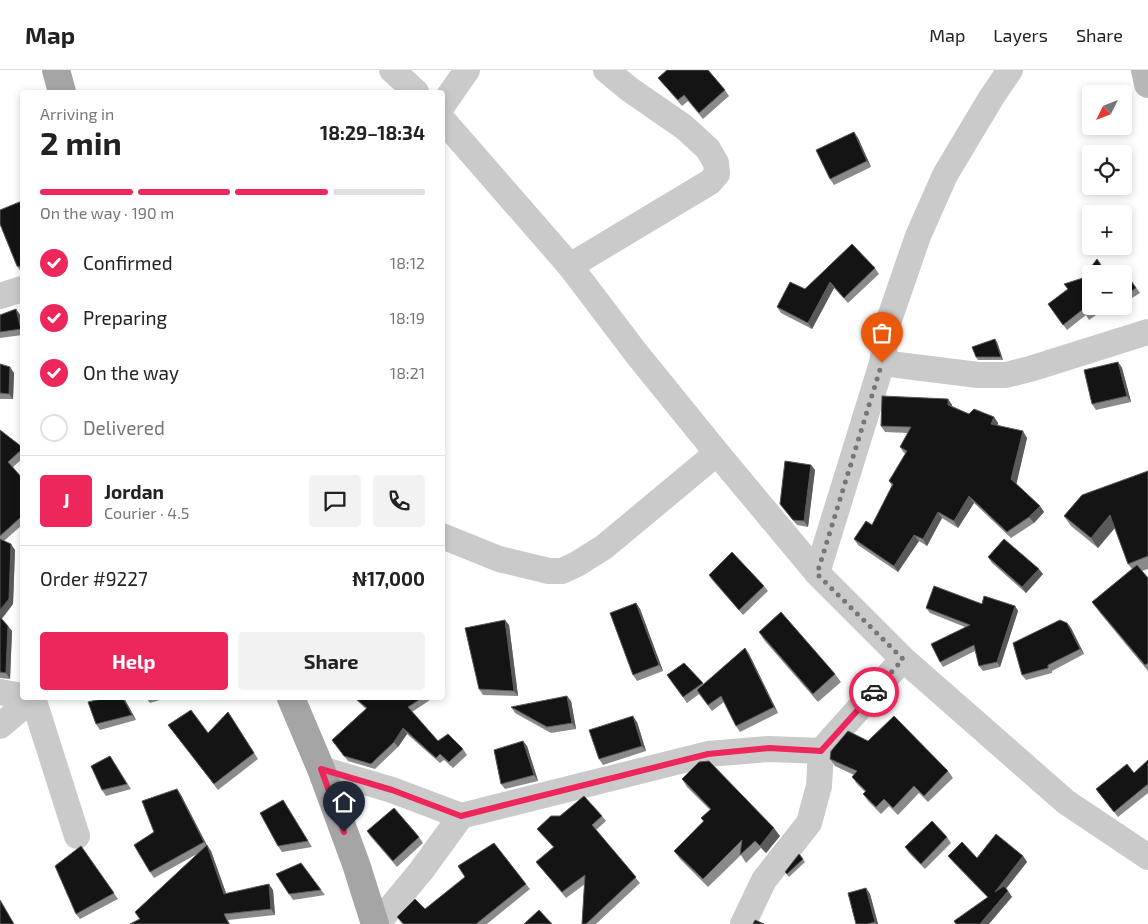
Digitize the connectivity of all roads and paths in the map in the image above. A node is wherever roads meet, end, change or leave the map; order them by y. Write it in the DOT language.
graph roads {
  1 [pos="56,70"];
  2 [pos="392,70"];
  3 [pos="467,70"];
  4 [pos="606,70"];
  5 [pos="1010,70"];
  6 [pos="1146,70"];
  7 [pos="1148,84"];
  8 [pos="61,90"];
  9 [pos="414,90"];
  10 [pos="445,102"];
  11 [pos="445,122"];
  12 [pos="570,266"];
  13 [pos="20,290"];
  14 [pos="0,296"];
  15 [pos="1148,332"];
  16 [pos="882,363"];
  17 [pos="716,453"];
  18 [pos="445,537"];
  19 [pos="817,574"];
  20 [pos="903,659"];
  21 [pos="0,692"];
  22 [pos="20,695"];
  23 [pos="27,700"];
  24 [pos="31,700"];
  25 [pos="292,700"];
  26 [pos="0,726"];
  27 [pos="821,751"];
  28 [pos="321,769"];
  29 [pos="461,816"];
  30 [pos="77,836"];
  31 [pos="1148,857"];
  32 [pos="376,924"];
  33 [pos="743,924"];
  1 -- 8 [label="main road"];
  2 -- 9 [label="street"];
  3 -- 10 [label="street"];
  4 -- 12 [label="street"];
  5 -- 16 [label="street"];
  6 -- 7 [label="main road"];
  11 -- 12 [label="street"];
  12 -- 17 [label="street"];
  13 -- 14 [label="street"];
  15 -- 16 [label="street"];
  16 -- 19 [label="street"];
  17 -- 18 [label="street"];
  17 -- 19 [label="street"];
  19 -- 20 [label="street"];
  20 -- 27 [label="street"];
  20 -- 31 [label="street"];
  21 -- 22 [label="street"];
  23 -- 26 [label="street"];
  24 -- 30 [label="street"];
  25 -- 28 [label="main road"];
  27 -- 29 [label="street"];
  27 -- 33 [label="street"];
  28 -- 29 [label="street"];
  28 -- 32 [label="main road"];
  29 -- 32 [label="street"];
}
